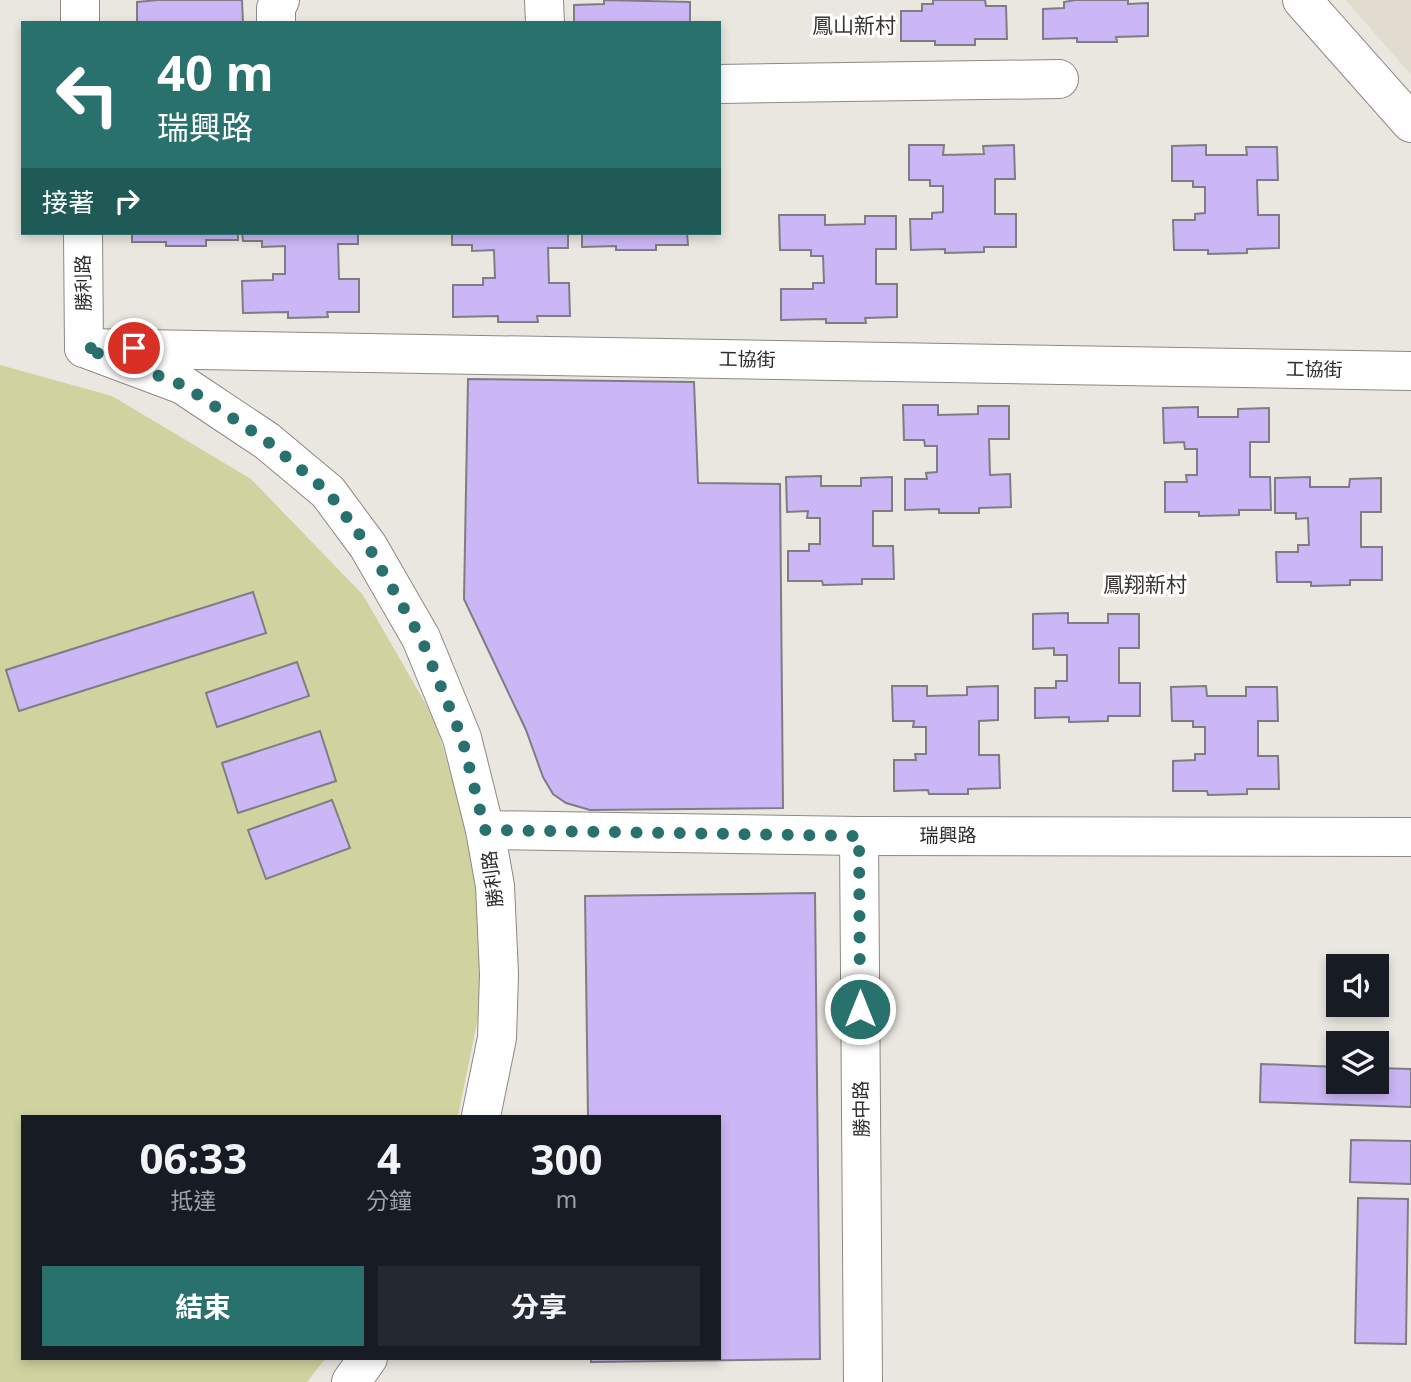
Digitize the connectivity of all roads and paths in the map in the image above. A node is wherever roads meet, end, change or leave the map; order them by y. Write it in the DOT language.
graph roads {
  1 [pos="80,0"];
  2 [pos="280,0"];
  3 [pos="544,0"];
  4 [pos="1301,0"];
  5 [pos="80,21"];
  6 [pos="276,21"];
  7 [pos="545,21"];
  8 [pos="1059,79"];
  9 [pos="721,84"];
  10 [pos="1411,123"];
  11 [pos="83,235"];
  12 [pos="84,348"];
  13 [pos="1411,371"];
  14 [pos="485,830"];
  15 [pos="859,836"];
  16 [pos="1411,837"];
  17 [pos="481,1115"];
  18 [pos="863,1382"];
  1 -- 5 [label="street"];
  2 -- 6 [label="street"];
  3 -- 7 [label="street"];
  4 -- 10 [label="street"];
  8 -- 9 [label="street"];
  11 -- 12 [label="street, 勝利路"];
  12 -- 13 [label="street, 工協街"];
  12 -- 14 [label="street, 勝利路"];
  14 -- 15 [label="street, 瑞興路"];
  14 -- 17 [label="street, 勝利路"];
  15 -- 16 [label="street, 瑞興路"];
  15 -- 18 [label="street, 勝中路"];
}
